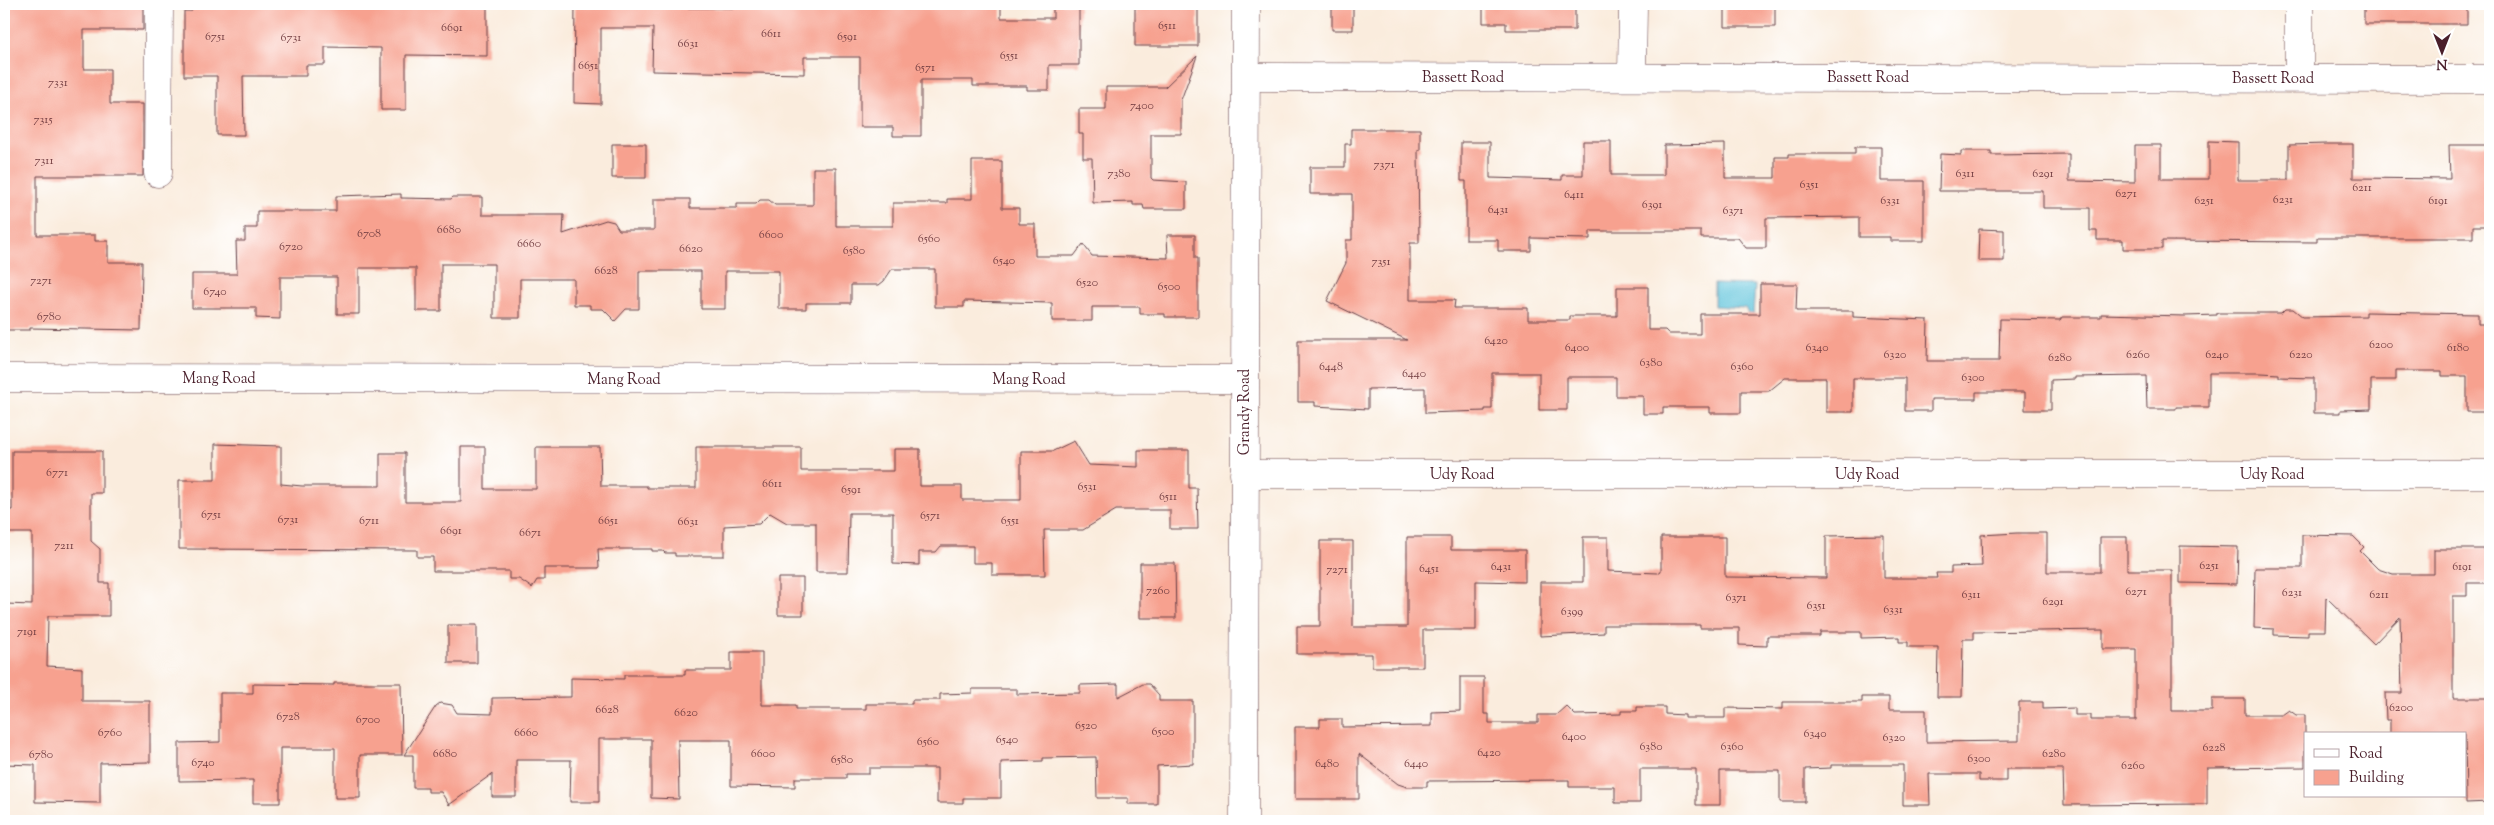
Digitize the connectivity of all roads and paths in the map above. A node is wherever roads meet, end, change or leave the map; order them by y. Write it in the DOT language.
graph roads {
  1 [pos="159,4"];
  2 [pos="1246,4"];
  3 [pos="1633,4"];
  4 [pos="2299,4"];
  5 [pos="1246,77"];
  6 [pos="1632,77"];
  7 [pos="2299,78"];
  8 [pos="2490,80"];
  9 [pos="158,173"];
  10 [pos="4,378"];
  11 [pos="1245,379"];
  12 [pos="1244,474"];
  13 [pos="2490,474"];
  14 [pos="1244,821"];
  1 -- 9 [label="street"];
  2 -- 5 [label="street, Grandy Road"];
  3 -- 6 [label="street"];
  4 -- 7 [label="street"];
  5 -- 6 [label="street, Bassett Road"];
  5 -- 11 [label="street, Grandy Road"];
  6 -- 7 [label="street, Bassett Road"];
  7 -- 8 [label="street, Bassett Road"];
  10 -- 11 [label="street, Mang Road"];
  11 -- 12 [label="street, Grandy Road"];
  12 -- 13 [label="street, Udy Road"];
  12 -- 14 [label="street, Grandy Road"];
}
